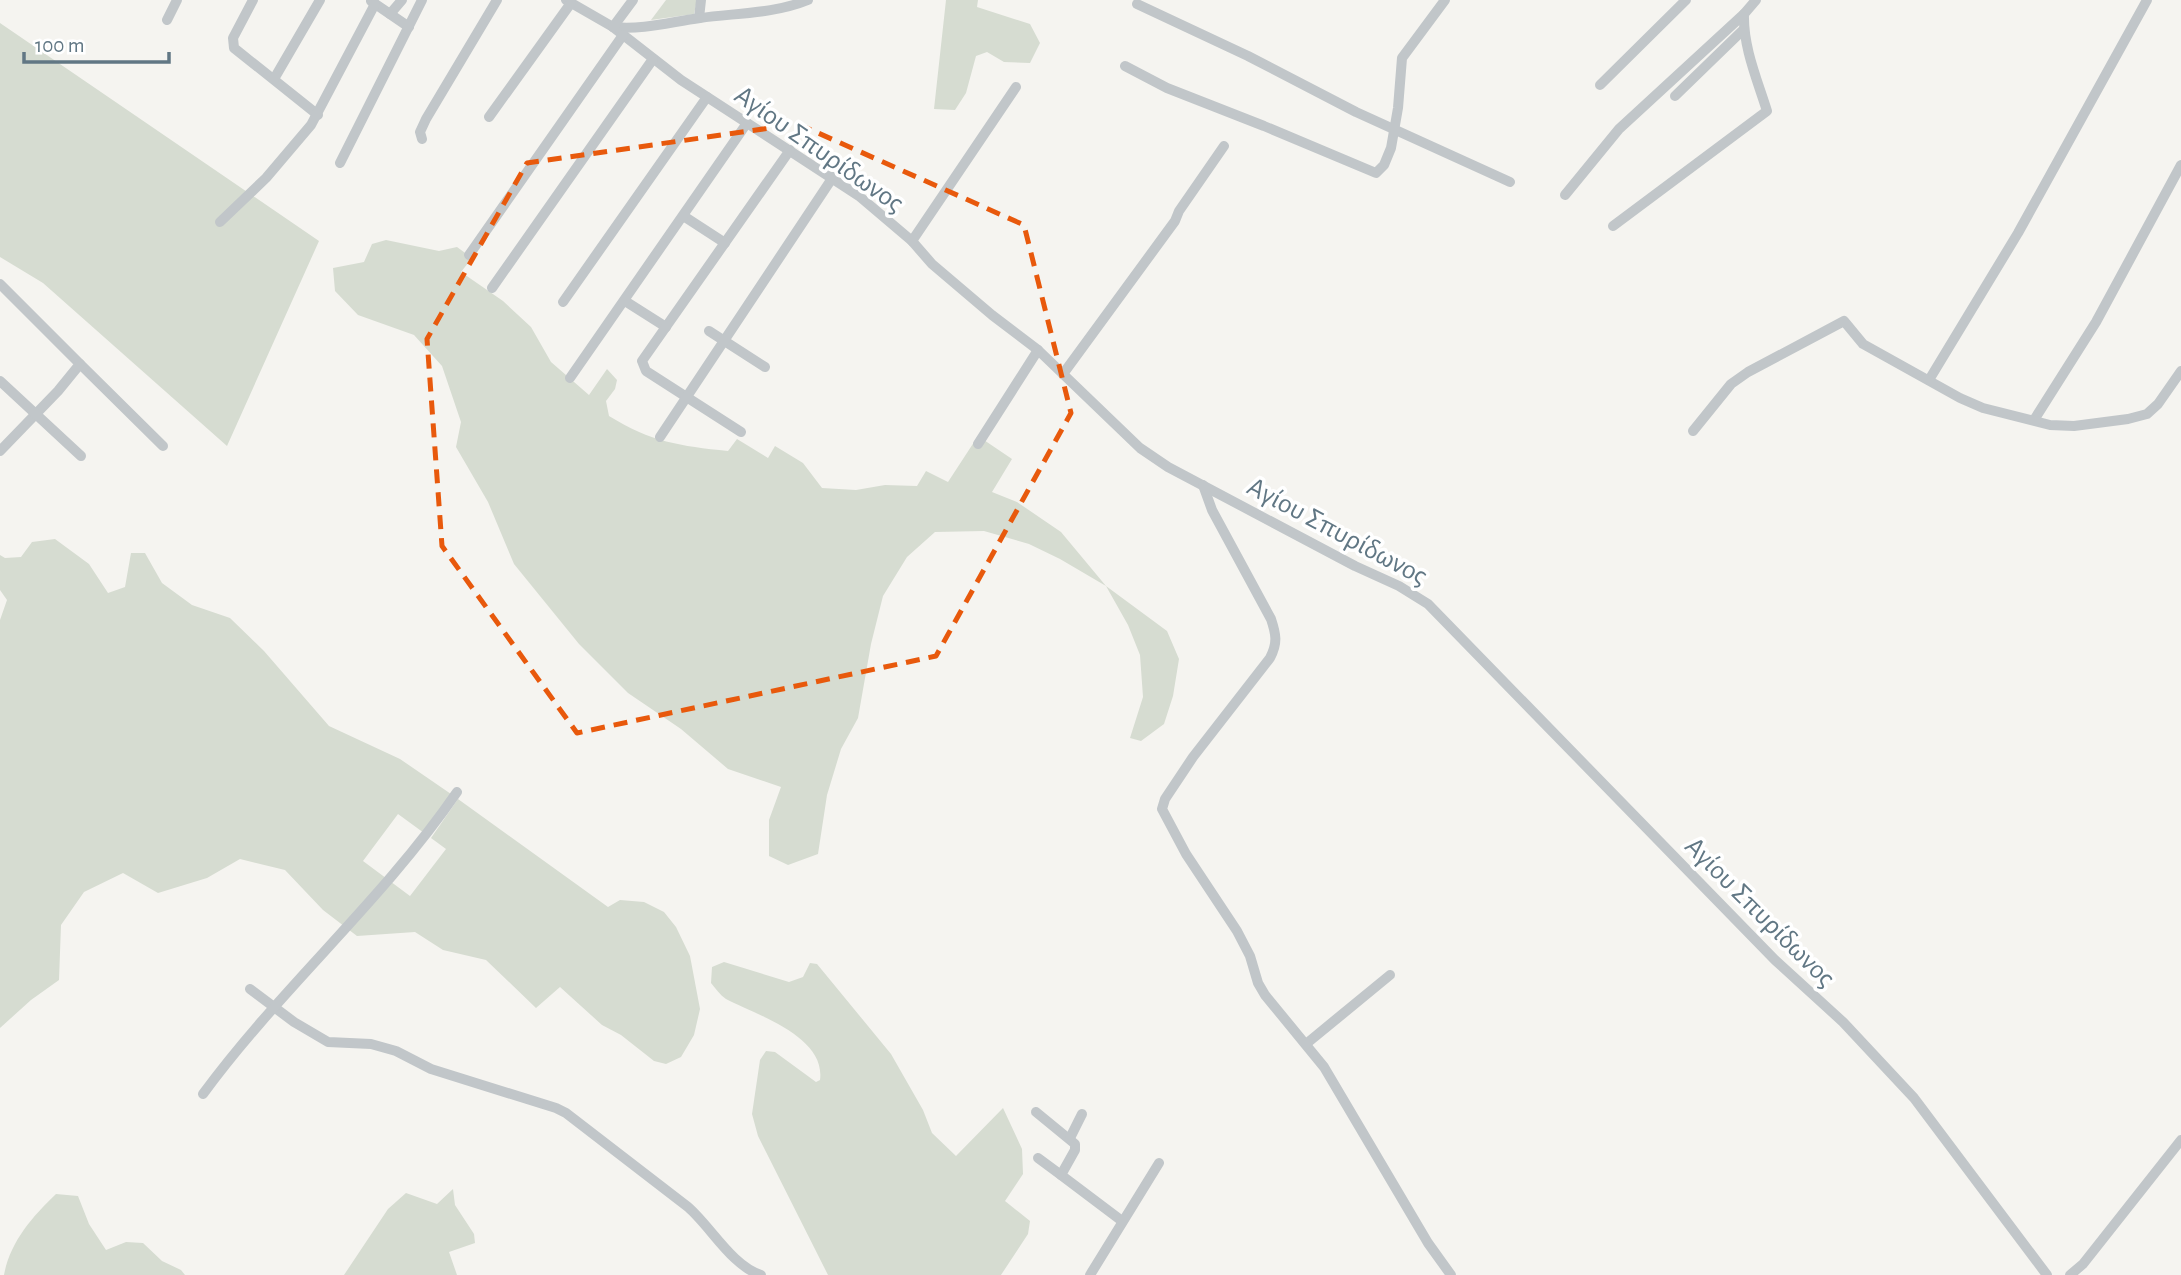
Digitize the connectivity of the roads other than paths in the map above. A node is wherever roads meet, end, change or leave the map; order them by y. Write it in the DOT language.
graph roads {
  1 [pos="177,0"];
  2 [pos="251,0"];
  3 [pos="320,0"];
  4 [pos="402,0"];
  5 [pos="422,0"];
  6 [pos="497,0"];
  7 [pos="633,0"];
  8 [pos="701,0"];
  9 [pos="808,0"];
  10 [pos="1445,0"];
  11 [pos="1686,0"];
  12 [pos="1756,0"];
  13 [pos="2147,0"];
  14 [pos="372,2"];
  15 [pos="568,2"];
  16 [pos="1137,4"];
  17 [pos="1744,13"];
  18 [pos="390,14"];
  19 [pos="699,18"];
  20 [pos="167,20"];
  21 [pos="409,27"];
  22 [pos="613,27"];
  23 [pos="643,28"];
  24 [pos="1743,30"];
  25 [pos="628,39"];
  26 [pos="653,59"];
  27 [pos="1125,66"];
  28 [pos="274,79"];
  29 [pos="1600,85"];
  30 [pos="1016,87"];
  31 [pos="1675,96"];
  32 [pos="707,97"];
  33 [pos="318,115"];
  34 [pos="489,117"];
  35 [pos="747,123"];
  36 [pos="1395,130"];
  37 [pos="422,139"];
  38 [pos="1224,146"];
  39 [pos="790,150"];
  40 [pos="340,163"];
  41 [pos="2181,165"];
  42 [pos="833,177"];
  43 [pos="1510,182"];
  44 [pos="1565,195"];
  45 [pos="685,216"];
  46 [pos="220,222"];
  47 [pos="1613,226"];
  48 [pos="912,241"];
  49 [pos="725,243"];
  50 [pos="469,255"];
  51 [pos="0,284"];
  52 [pos="492,288"];
  53 [pos="625,301"];
  54 [pos="563,302"];
  55 [pos="666,327"];
  56 [pos="709,331"];
  57 [pos="723,340"];
  58 [pos="1038,350"];
  59 [pos="80,364"];
  60 [pos="765,367"];
  61 [pos="2181,371"];
  62 [pos="1063,374"];
  63 [pos="570,378"];
  64 [pos="1929,380"];
  65 [pos="0,381"];
  66 [pos="686,396"];
  67 [pos="35,415"];
  68 [pos="2034,420"];
  69 [pos="1693,431"];
  70 [pos="740,432"];
  71 [pos="660,437"];
  72 [pos="978,444"];
  73 [pos="163,446"];
  74 [pos="0,451"];
  75 [pos="81,456"];
  76 [pos="1203,485"];
  77 [pos="457,792"];
  78 [pos="1390,975"];
  79 [pos="250,989"];
  80 [pos="273,1007"];
  81 [pos="1306,1044"];
  82 [pos="203,1094"];
  83 [pos="1037,1112"];
  84 [pos="1082,1114"];
  85 [pos="1070,1138"];
  86 [pos="2181,1140"];
  87 [pos="1038,1158"];
  88 [pos="1159,1163"];
  89 [pos="1061,1175"];
  90 [pos="1122,1221"];
  91 [pos="761,1275"];
  92 [pos="1090,1275"];
  93 [pos="1451,1275"];
  94 [pos="2047,1275"];
  95 [pos="2070,1275"];
  1 -- 20 [label="street"];
  2 -- 28 [label="street"];
  3 -- 28 [label="street"];
  4 -- 18 [label="street"];
  5 -- 21 [label="street"];
  6 -- 37 [label="street"];
  7 -- 22 [label="street"];
  8 -- 19 [label="street"];
  9 -- 19 [label="street"];
  10 -- 36 [label="street"];
  11 -- 29 [label="street"];
  12 -- 17 [label="street"];
  13 -- 64 [label="street"];
  14 -- 18 [label="street"];
  14 -- 33 [label="street"];
  15 -- 22 [label="street, Αγίου Σπυρίδωνος"];
  15 -- 34 [label="street"];
  16 -- 36 [label="street"];
  17 -- 24 [label="street"];
  17 -- 44 [label="street"];
  18 -- 21 [label="street"];
  19 -- 23 [label="street"];
  21 -- 40 [label="street"];
  22 -- 23 [label="street"];
  22 -- 25 [label="street, Αγίου Σπυρίδωνος"];
  23 -- 25 [label="street"];
  24 -- 31 [label="street"];
  24 -- 47 [label="street"];
  25 -- 26 [label="street, Αγίου Σπυρίδωνος"];
  25 -- 50 [label="street"];
  26 -- 32 [label="street, Αγίου Σπυρίδωνος"];
  26 -- 52 [label="street"];
  27 -- 36 [label="street"];
  28 -- 33 [label="street"];
  30 -- 48 [label="street"];
  32 -- 35 [label="street, Αγίου Σπυρίδωνος"];
  32 -- 54 [label="street"];
  33 -- 46 [label="street"];
  35 -- 39 [label="street, Αγίου Σπυρίδωνος"];
  35 -- 45 [label="street"];
  36 -- 43 [label="street"];
  38 -- 62 [label="street"];
  39 -- 42 [label="street, Αγίου Σπυρίδωνος"];
  39 -- 49 [label="street"];
  41 -- 68 [label="street"];
  42 -- 48 [label="street, Αγίου Σπυρίδωνος"];
  42 -- 57 [label="street"];
  45 -- 49 [label="street"];
  45 -- 53 [label="street"];
  48 -- 58 [label="street, Αγίου Σπυρίδωνος"];
  49 -- 55 [label="street"];
  51 -- 59 [label="street"];
  53 -- 55 [label="street"];
  53 -- 63 [label="street"];
  55 -- 66 [label="street"];
  56 -- 57 [label="street"];
  57 -- 60 [label="street"];
  57 -- 66 [label="street"];
  58 -- 62 [label="street, Αγίου Σπυρίδωνος"];
  58 -- 72 [label="street"];
  59 -- 67 [label="street"];
  59 -- 73 [label="street"];
  61 -- 68 [label="street"];
  62 -- 76 [label="street, Αγίου Σπυρίδωνος"];
  64 -- 68 [label="street"];
  64 -- 69 [label="street"];
  65 -- 67 [label="street"];
  66 -- 70 [label="street"];
  66 -- 71 [label="street"];
  67 -- 74 [label="street"];
  67 -- 75 [label="street"];
  76 -- 81 [label="street"];
  76 -- 94 [label="street, Αγίου Σπυρίδωνος"];
  77 -- 80 [label="street"];
  78 -- 81 [label="street"];
  79 -- 80 [label="street"];
  80 -- 82 [label="street"];
  80 -- 91 [label="street"];
  81 -- 93 [label="street"];
  83 -- 85 [label="street"];
  84 -- 85 [label="street"];
  85 -- 89 [label="street"];
  86 -- 95 [label="street"];
  87 -- 89 [label="street"];
  88 -- 90 [label="street"];
  89 -- 90 [label="street"];
  90 -- 92 [label="street"];
}
